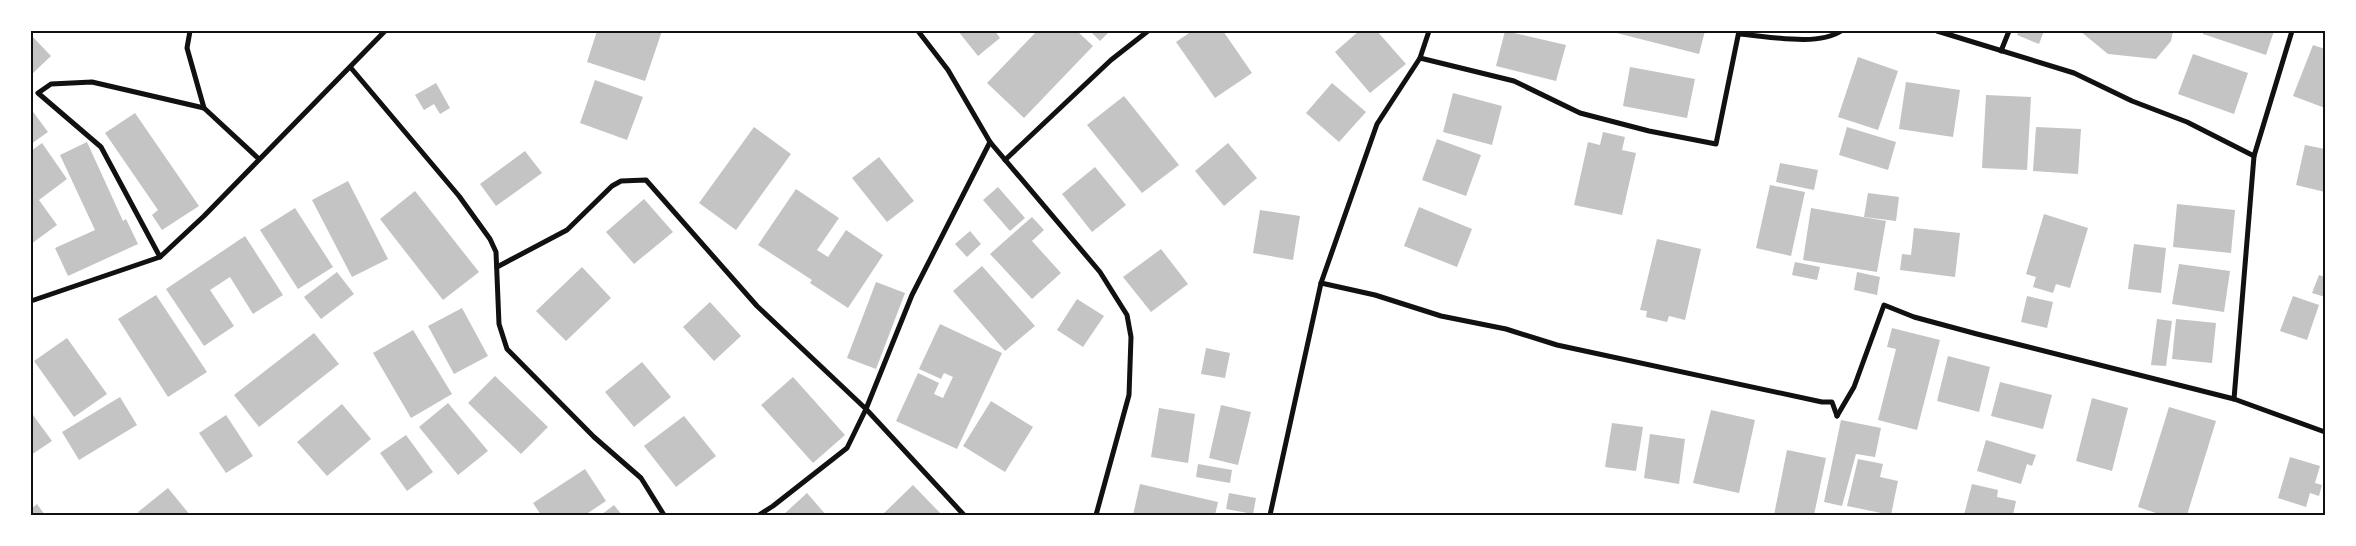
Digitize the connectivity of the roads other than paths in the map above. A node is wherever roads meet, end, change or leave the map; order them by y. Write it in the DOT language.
graph roads {
  1 [pos="190,31"];
  2 [pos="385,31"];
  3 [pos="918,31"];
  4 [pos="1148,31"];
  5 [pos="1429,31"];
  6 [pos="1841,31"];
  7 [pos="1938,31"];
  8 [pos="2009,31"];
  9 [pos="2292,31"];
  10 [pos="1739,32"];
  11 [pos="2001,51"];
  12 [pos="1420,58"];
  13 [pos="351,68"];
  14 [pos="204,108"];
  15 [pos="990,142"];
  16 [pos="2254,156"];
  17 [pos="260,158"];
  18 [pos="1005,160"];
  19 [pos="160,257"];
  20 [pos="497,267"];
  21 [pos="1321,283"];
  22 [pos="31,301"];
  23 [pos="2234,399"];
  24 [pos="866,410"];
  25 [pos="2325,432"];
  26 [pos="664,515"];
  27 [pos="759,515"];
  28 [pos="964,515"];
  29 [pos="1096,515"];
  30 [pos="1270,515"];
  1 -- 14 [label="street"];
  2 -- 13 [label="street"];
  3 -- 15 [label="street"];
  4 -- 18 [label="street"];
  5 -- 12 [label="street"];
  6 -- 10 [label="street"];
  7 -- 11 [label="street"];
  8 -- 11 [label="street"];
  9 -- 16 [label="street"];
  10 -- 12 [label="street"];
  11 -- 16 [label="street"];
  12 -- 21 [label="street"];
  13 -- 17 [label="street"];
  13 -- 20 [label="street"];
  14 -- 17 [label="street"];
  14 -- 19 [label="street"];
  15 -- 18 [label="street"];
  15 -- 24 [label="street"];
  16 -- 23 [label="street"];
  17 -- 19 [label="street"];
  18 -- 29 [label="street"];
  19 -- 22 [label="street"];
  20 -- 24 [label="street"];
  20 -- 26 [label="street"];
  21 -- 23 [label="street"];
  21 -- 30 [label="street"];
  23 -- 25 [label="street"];
  24 -- 27 [label="street"];
  24 -- 28 [label="street"];
}
